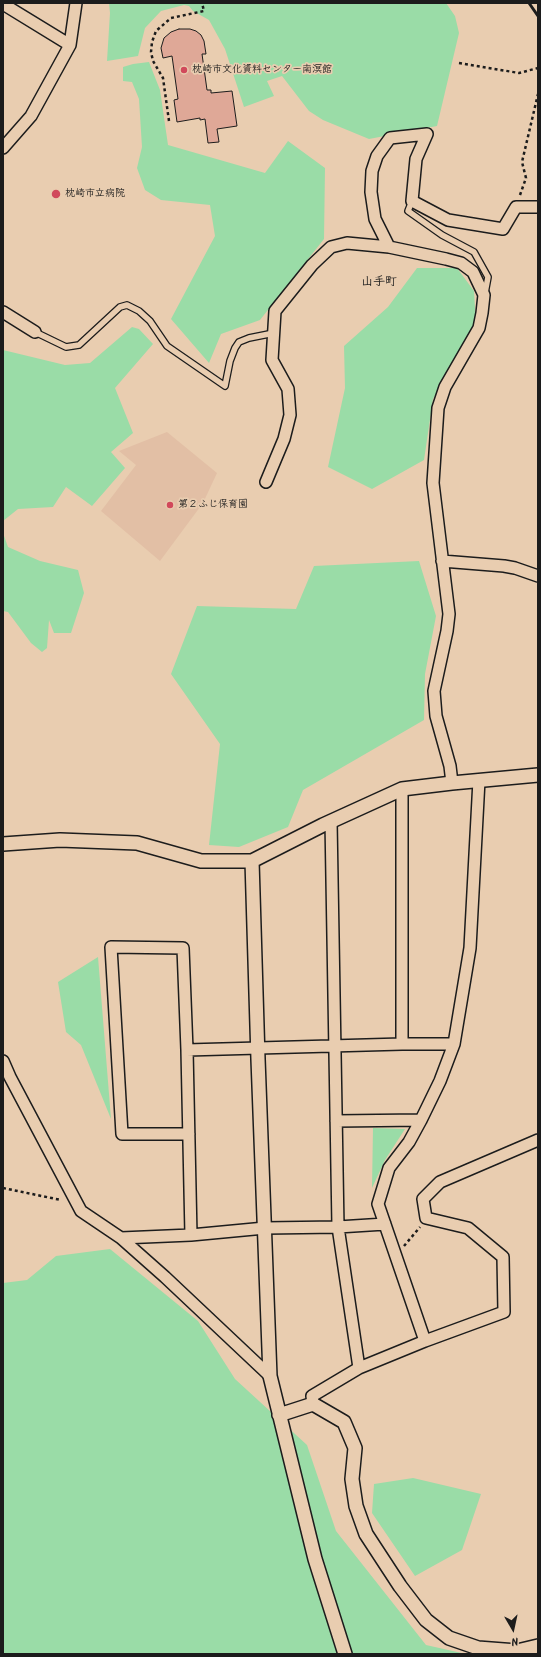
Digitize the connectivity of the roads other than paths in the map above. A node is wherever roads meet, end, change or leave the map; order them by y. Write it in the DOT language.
graph roads {
  1 [pos="76,3"];
  2 [pos="3,4"];
  3 [pos="70,45"];
  4 [pos="3,148"];
  5 [pos="412,201"];
  6 [pos="538,207"];
  7 [pos="389,247"];
  8 [pos="484,295"];
  9 [pos="3,312"];
  10 [pos="35,332"];
  11 [pos="274,333"];
  12 [pos="266,482"];
  13 [pos="442,560"];
  14 [pos="538,576"];
  15 [pos="538,775"];
  16 [pos="479,780"];
  17 [pos="452,783"];
  18 [pos="402,790"];
  19 [pos="331,821"];
  20 [pos="3,844"];
  21 [pos="252,861"];
  22 [pos="402,1044"];
  23 [pos="454,1044"];
  24 [pos="335,1045"];
  25 [pos="258,1049"];
  26 [pos="187,1050"];
  27 [pos="3,1061"];
  28 [pos="421,1120"];
  29 [pos="336,1121"];
  30 [pos="189,1134"];
  31 [pos="538,1140"];
  32 [pos="385,1224"];
  33 [pos="338,1227"];
  34 [pos="265,1228"];
  35 [pos="191,1234"];
  36 [pos="121,1238"];
  37 [pos="425,1341"];
  38 [pos="359,1368"];
  39 [pos="270,1376"];
  40 [pos="313,1404"];
  41 [pos="279,1416"];
  42 [pos="538,1646"];
  43 [pos="345,1654"];
  1 -- 3 [label="street"];
  2 -- 3 [label="street"];
  3 -- 4 [label="street"];
  5 -- 6 [label="street"];
  5 -- 7 [label="street"];
  5 -- 8 [label="lane"];
  7 -- 8 [label="street"];
  7 -- 11 [label="street"];
  8 -- 13 [label="street"];
  9 -- 10 [label="street"];
  10 -- 11 [label="lane"];
  11 -- 12 [label="street"];
  13 -- 14 [label="street"];
  13 -- 17 [label="street"];
  15 -- 16 [label="street"];
  16 -- 17 [label="street"];
  16 -- 23 [label="street"];
  17 -- 18 [label="street"];
  18 -- 19 [label="street"];
  18 -- 22 [label="street"];
  19 -- 21 [label="street"];
  19 -- 24 [label="street"];
  20 -- 21 [label="street"];
  21 -- 25 [label="street"];
  22 -- 23 [label="street"];
  22 -- 24 [label="street"];
  23 -- 28 [label="street"];
  24 -- 25 [label="street"];
  24 -- 29 [label="street"];
  25 -- 26 [label="street"];
  25 -- 34 [label="street"];
  26 -- 30 [label="street"];
  26 -- 30 [label="street"];
  27 -- 36 [label="street"];
  28 -- 29 [label="street"];
  28 -- 32 [label="street"];
  29 -- 33 [label="street"];
  30 -- 35 [label="street"];
  31 -- 37 [label="street"];
  32 -- 33 [label="street"];
  32 -- 37 [label="street"];
  33 -- 34 [label="street"];
  33 -- 38 [label="street"];
  34 -- 35 [label="street"];
  34 -- 39 [label="street"];
  35 -- 36 [label="street"];
  36 -- 39 [label="street"];
  37 -- 38 [label="street"];
  38 -- 40 [label="street"];
  39 -- 41 [label="street"];
  40 -- 41 [label="street"];
  40 -- 42 [label="street"];
  41 -- 43 [label="street"];
}
